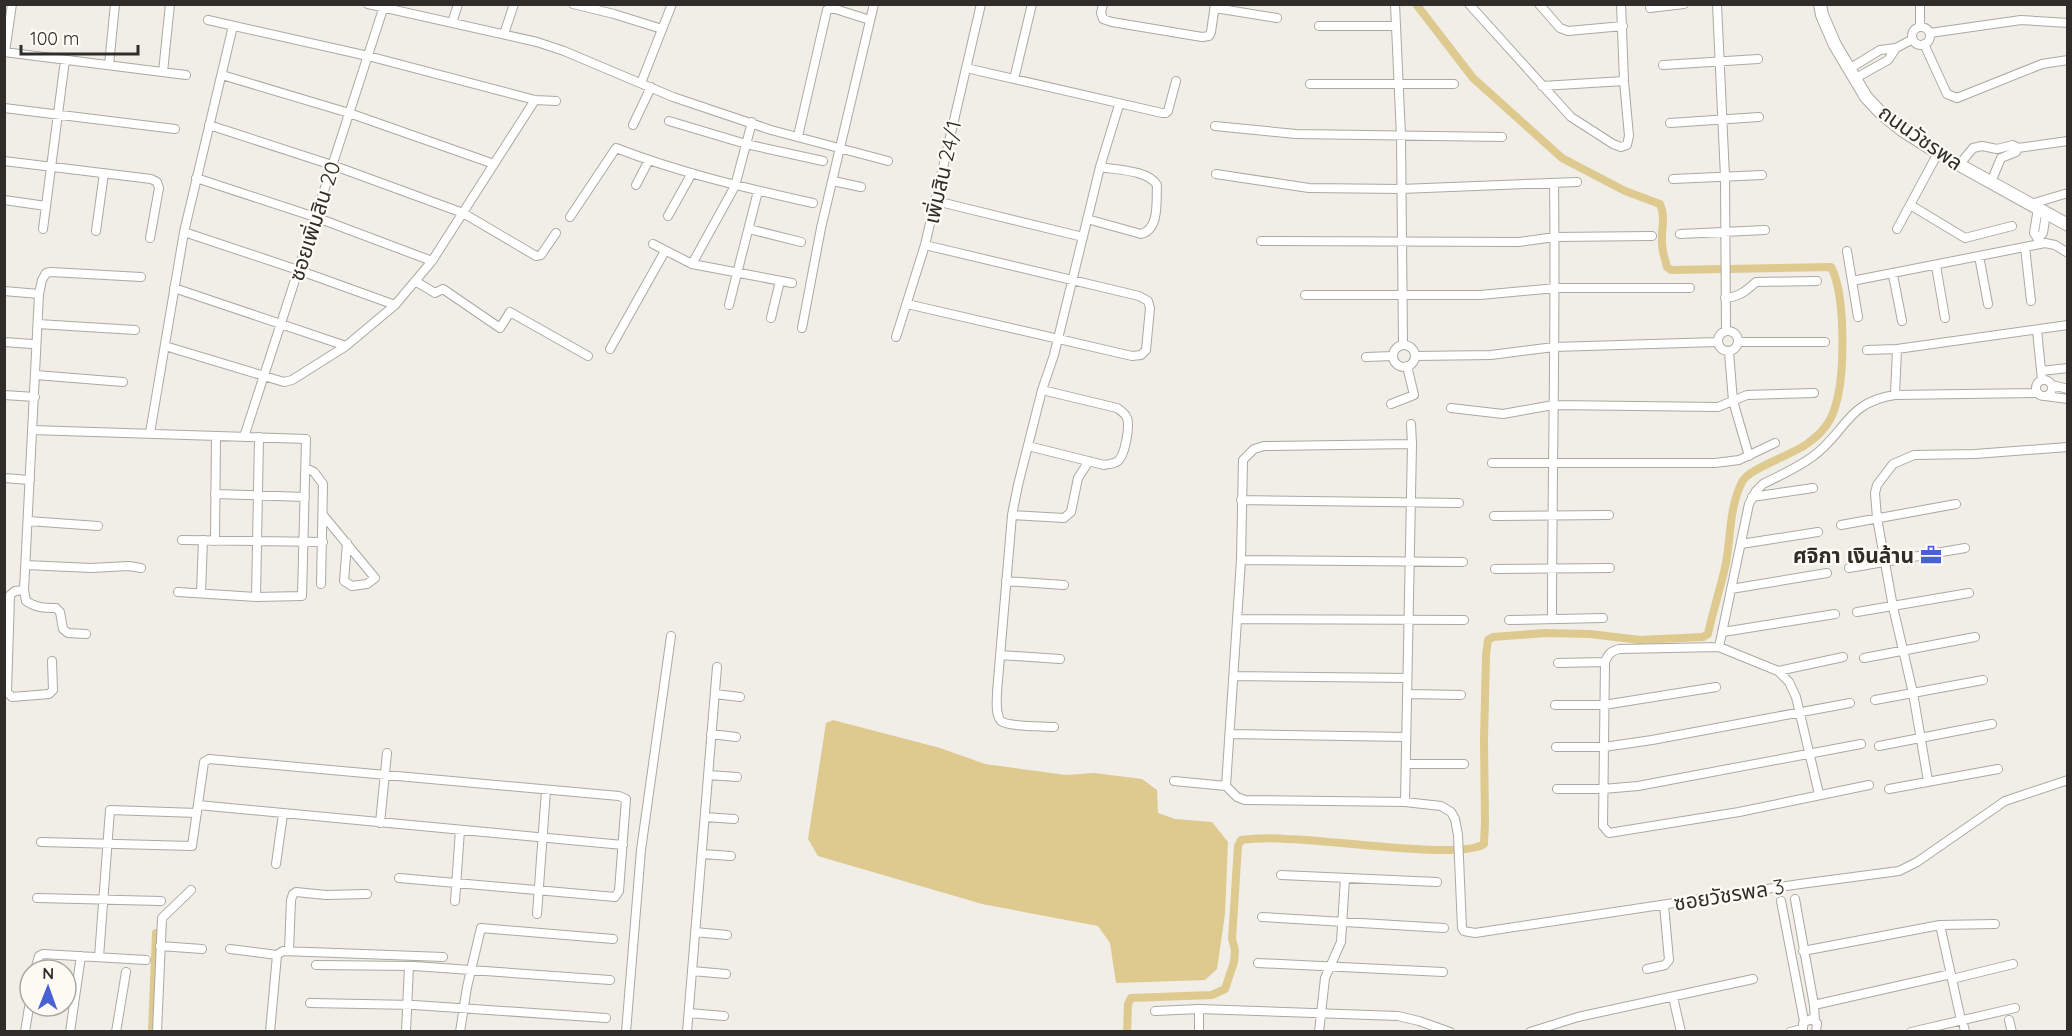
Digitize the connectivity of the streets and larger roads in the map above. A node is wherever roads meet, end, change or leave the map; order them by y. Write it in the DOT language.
graph roads {
  1 [pos="12,4"];
  2 [pos="170,4"];
  3 [pos="368,4"];
  4 [pos="458,4"];
  5 [pos="514,4"];
  6 [pos="573,4"];
  7 [pos="672,4"];
  8 [pos="874,4"];
  9 [pos="981,4"];
  10 [pos="1032,4"];
  11 [pos="1103,4"];
  12 [pos="1395,4"];
  13 [pos="1469,4"];
  14 [pos="1539,4"];
  15 [pos="1621,4"];
  16 [pos="1684,4"];
  17 [pos="1717,4"];
  18 [pos="1820,4"];
  19 [pos="1920,4"];
  20 [pos="114,5"];
  21 [pos="1215,6"];
  22 [pos="384,7"];
  23 [pos="1650,9"];
  24 [pos="1277,18"];
  25 [pos="208,20"];
  26 [pos="870,20"];
  27 [pos="452,23"];
  28 [pos="2067,23"];
  29 [pos="233,26"];
  30 [pos="1319,26"];
  31 [pos="1395,26"];
  32 [pos="1623,26"];
  33 [pos="1920,27"];
  34 [pos="662,29"];
  35 [pos="1930,33"];
  36 [pos="504,34"];
  37 [pos="1913,39"];
  38 [pos="1924,44"];
  39 [pos="5,52"];
  40 [pos="368,56"];
  41 [pos="1758,59"];
  42 [pos="65,60"];
  43 [pos="2067,60"];
  44 [pos="1720,62"];
  45 [pos="109,65"];
  46 [pos="1663,65"];
  47 [pos="966,68"];
  48 [pos="163,72"];
  49 [pos="1852,74"];
  50 [pos="186,75"];
  51 [pos="222,75"];
  52 [pos="1014,79"];
  53 [pos="1176,81"];
  54 [pos="1624,81"];
  55 [pos="641,83"];
  56 [pos="1310,84"];
  57 [pos="1399,84"];
  58 [pos="1454,84"];
  59 [pos="1542,86"];
  60 [pos="651,87"];
  61 [pos="535,100"];
  62 [pos="556,101"];
  63 [pos="1119,105"];
  64 [pos="4,108"];
  65 [pos="349,112"];
  66 [pos="58,114"];
  67 [pos="1759,117"];
  68 [pos="1723,120"];
  69 [pos="669,121"];
  70 [pos="752,122"];
  71 [pos="1670,123"];
  72 [pos="209,125"];
  73 [pos="633,125"];
  74 [pos="1215,126"];
  75 [pos="175,129"];
  76 [pos="798,136"];
  77 [pos="1401,136"];
  78 [pos="1502,138"];
  79 [pos="2067,141"];
  80 [pos="746,144"];
  81 [pos="841,148"];
  82 [pos="1938,153"];
  83 [pos="1999,154"];
  84 [pos="649,160"];
  85 [pos="823,160"];
  86 [pos="4,161"];
  87 [pos="888,161"];
  88 [pos="495,164"];
  89 [pos="333,165"];
  90 [pos="1959,165"];
  91 [pos="51,166"];
  92 [pos="1100,166"];
  93 [pos="104,173"];
  94 [pos="692,173"];
  95 [pos="1216,174"];
  96 [pos="1762,175"];
  97 [pos="1725,177"];
  98 [pos="196,178"];
  99 [pos="1673,179"];
  100 [pos="832,181"];
  101 [pos="1577,182"];
  102 [pos="1991,182"];
  103 [pos="1554,183"];
  104 [pos="636,185"];
  105 [pos="735,186"];
  106 [pos="861,187"];
  107 [pos="1401,189"];
  108 [pos="758,191"];
  109 [pos="2067,193"];
  110 [pos="4,200"];
  111 [pos="936,201"];
  112 [pos="813,202"];
  113 [pos="46,206"];
  114 [pos="1912,206"];
  115 [pos="2038,208"];
  116 [pos="463,213"];
  117 [pos="668,216"];
  118 [pos="315,217"];
  119 [pos="570,217"];
  120 [pos="1087,219"];
  121 [pos="2067,225"];
  122 [pos="2012,226"];
  123 [pos="43,229"];
  124 [pos="749,229"];
  125 [pos="1897,229"];
  126 [pos="1765,230"];
  127 [pos="96,231"];
  128 [pos="184,232"];
  129 [pos="1725,232"];
  130 [pos="556,233"];
  131 [pos="1680,234"];
  132 [pos="1652,236"];
  133 [pos="1083,237"];
  134 [pos="1555,237"];
  135 [pos="150,238"];
  136 [pos="1261,241"];
  137 [pos="1402,241"];
  138 [pos="801,242"];
  139 [pos="2038,242"];
  140 [pos="653,244"];
  141 [pos="925,245"];
  142 [pos="2025,247"];
  143 [pos="665,251"];
  144 [pos="1847,251"];
  145 [pos="2067,253"];
  146 [pos="1980,256"];
  147 [pos="432,261"];
  148 [pos="692,264"];
  149 [pos="1936,266"];
  150 [pos="298,270"];
  151 [pos="737,273"];
  152 [pos="1893,275"];
  153 [pos="141,278"];
  154 [pos="1073,279"];
  155 [pos="415,281"];
  156 [pos="780,281"];
  157 [pos="1816,281"];
  158 [pos="1852,281"];
  159 [pos="792,284"];
  160 [pos="174,288"];
  161 [pos="1556,288"];
  162 [pos="1690,288"];
  163 [pos="4,291"];
  164 [pos="39,294"];
  165 [pos="1305,295"];
  166 [pos="1402,296"];
  167 [pos="1725,298"];
  168 [pos="2031,301"];
  169 [pos="907,304"];
  170 [pos="1988,304"];
  171 [pos="395,305"];
  172 [pos="729,305"];
  173 [pos="1858,317"];
  174 [pos="771,318"];
  175 [pos="1945,318"];
  176 [pos="1902,321"];
  177 [pos="281,323"];
  178 [pos="38,324"];
  179 [pos="2067,325"];
  180 [pos="802,328"];
  181 [pos="1726,329"];
  182 [pos="135,330"];
  183 [pos="2037,330"];
  184 [pos="896,337"];
  185 [pos="1058,338"];
  186 [pos="4,342"];
  187 [pos="1717,342"];
  188 [pos="1738,342"];
  189 [pos="1825,342"];
  190 [pos="32,344"];
  191 [pos="1403,345"];
  192 [pos="165,346"];
  193 [pos="346,346"];
  194 [pos="1554,347"];
  195 [pos="610,349"];
  196 [pos="1897,349"];
  197 [pos="1867,350"];
  198 [pos="1729,352"];
  199 [pos="588,356"];
  200 [pos="1393,356"];
  201 [pos="1415,356"];
  202 [pos="1366,357"];
  203 [pos="1407,366"];
  204 [pos="2067,368"];
  205 [pos="36,375"];
  206 [pos="2042,375"];
  207 [pos="264,376"];
  208 [pos="123,382"];
  209 [pos="2052,385"];
  210 [pos="2067,389"];
  211 [pos="1042,390"];
  212 [pos="1814,393"];
  213 [pos="2042,394"];
  214 [pos="4,395"];
  215 [pos="1895,395"];
  216 [pos="35,397"];
  217 [pos="2067,399"];
  218 [pos="1733,400"];
  219 [pos="1391,404"];
  220 [pos="1553,405"];
  221 [pos="1451,408"];
  222 [pos="1411,424"];
  223 [pos="32,430"];
  224 [pos="150,433"];
  225 [pos="216,436"];
  226 [pos="244,437"];
  227 [pos="259,437"];
  228 [pos="1775,443"];
  229 [pos="1412,444"];
  230 [pos="1028,446"];
  231 [pos="2067,447"];
  232 [pos="1749,456"];
  233 [pos="1089,461"];
  234 [pos="1552,462"];
  235 [pos="1492,463"];
  236 [pos="306,468"];
  237 [pos="4,478"];
  238 [pos="30,480"];
  239 [pos="1813,488"];
  240 [pos="215,494"];
  241 [pos="258,496"];
  242 [pos="305,497"];
  243 [pos="1752,497"];
  244 [pos="1241,501"];
  245 [pos="1410,502"];
  246 [pos="1459,503"];
  247 [pos="1956,504"];
  248 [pos="323,514"];
  249 [pos="1012,515"];
  250 [pos="1609,515"];
  251 [pos="1494,516"];
  252 [pos="1553,516"];
  253 [pos="1877,518"];
  254 [pos="28,520"];
  255 [pos="1841,525"];
  256 [pos="98,526"];
  257 [pos="1818,532"];
  258 [pos="182,540"];
  259 [pos="203,540"];
  260 [pos="214,541"];
  261 [pos="257,542"];
  262 [pos="303,542"];
  263 [pos="323,542"];
  264 [pos="347,543"];
  265 [pos="1740,544"];
  266 [pos="1965,548"];
  267 [pos="1241,560"];
  268 [pos="1409,560"];
  269 [pos="1463,562"];
  270 [pos="1885,562"];
  271 [pos="26,564"];
  272 [pos="141,568"];
  273 [pos="1552,568"];
  274 [pos="1610,568"];
  275 [pos="1850,568"];
  276 [pos="1495,569"];
  277 [pos="1827,573"];
  278 [pos="1006,581"];
  279 [pos="321,584"];
  280 [pos="1064,585"];
  281 [pos="1731,589"];
  282 [pos="24,590"];
  283 [pos="178,592"];
  284 [pos="201,592"];
  285 [pos="1969,593"];
  286 [pos="256,597"];
  287 [pos="1893,607"];
  288 [pos="1857,612"];
  289 [pos="1835,614"];
  290 [pos="1603,618"];
  291 [pos="1238,619"];
  292 [pos="1408,619"];
  293 [pos="1552,619"];
  294 [pos="1464,620"];
  295 [pos="1509,620"];
  296 [pos="1723,632"];
  297 [pos="86,634"];
  298 [pos="671,636"];
  299 [pos="1975,637"];
  300 [pos="1719,647"];
  301 [pos="1903,650"];
  302 [pos="1000,655"];
  303 [pos="1843,657"];
  304 [pos="1864,658"];
  305 [pos="1060,659"];
  306 [pos="52,661"];
  307 [pos="1605,662"];
  308 [pos="1558,663"];
  309 [pos="717,667"];
  310 [pos="1779,671"];
  311 [pos="1234,676"];
  312 [pos="1407,678"];
  313 [pos="1983,680"];
  314 [pos="1716,687"];
  315 [pos="1913,693"];
  316 [pos="715,694"];
  317 [pos="1407,694"];
  318 [pos="1461,695"];
  319 [pos="740,697"];
  320 [pos="1875,700"];
  321 [pos="1850,703"];
  322 [pos="1555,705"];
  323 [pos="1604,705"];
  324 [pos="1801,713"];
  325 [pos="1992,724"];
  326 [pos="1054,727"];
  327 [pos="711,734"];
  328 [pos="1230,734"];
  329 [pos="736,737"];
  330 [pos="1406,737"];
  331 [pos="1920,738"];
  332 [pos="1861,744"];
  333 [pos="1879,746"];
  334 [pos="1556,747"];
  335 [pos="1604,747"];
  336 [pos="387,753"];
  337 [pos="1811,755"];
  338 [pos="1406,764"];
  339 [pos="1464,764"];
  340 [pos="1998,769"];
  341 [pos="385,775"];
  342 [pos="708,775"];
  343 [pos="737,777"];
  344 [pos="2067,780"];
  345 [pos="1174,781"];
  346 [pos="1929,781"];
  347 [pos="1869,785"];
  348 [pos="1226,786"];
  349 [pos="1557,789"];
  350 [pos="1603,789"];
  351 [pos="1889,789"];
  352 [pos="546,790"];
  353 [pos="1820,794"];
  354 [pos="1405,802"];
  355 [pos="198,809"];
  356 [pos="283,814"];
  357 [pos="705,817"];
  358 [pos="734,819"];
  359 [pos="380,823"];
  360 [pos="460,830"];
  361 [pos="543,837"];
  362 [pos="41,842"];
  363 [pos="107,844"];
  364 [pos="623,845"];
  365 [pos="702,854"];
  366 [pos="731,856"];
  367 [pos="276,864"];
  368 [pos="1281,875"];
  369 [pos="399,878"];
  370 [pos="1345,878"];
  371 [pos="1437,882"];
  372 [pos="456,883"];
  373 [pos="1792,885"];
  374 [pos="1779,887"];
  375 [pos="190,890"];
  376 [pos="539,890"];
  377 [pos="367,894"];
  378 [pos="37,898"];
  379 [pos="103,900"];
  380 [pos="161,901"];
  381 [pos="455,901"];
  382 [pos="1664,904"];
  383 [pos="1796,909"];
  384 [pos="1784,911"];
  385 [pos="537,914"];
  386 [pos="1262,917"];
  387 [pos="1342,921"];
  388 [pos="1995,924"];
  389 [pos="1940,925"];
  390 [pos="1444,928"];
  391 [pos="695,932"];
  392 [pos="727,935"];
  393 [pos="613,939"];
  394 [pos="160,946"];
  395 [pos="230,948"];
  396 [pos="202,949"];
  397 [pos="289,951"];
  398 [pos="1803,951"];
  399 [pos="277,955"];
  400 [pos="81,956"];
  401 [pos="99,957"];
  402 [pos="443,957"];
  403 [pos="38,958"];
  404 [pos="146,960"];
  405 [pos="1258,963"];
  406 [pos="2013,964"];
  407 [pos="316,965"];
  408 [pos="409,966"];
  409 [pos="1330,968"];
  410 [pos="1647,969"];
  411 [pos="471,970"];
  412 [pos="692,971"];
  413 [pos="126,972"];
  414 [pos="1443,972"];
  415 [pos="726,974"];
  416 [pos="1951,976"];
  417 [pos="1753,979"];
  418 [pos="610,980"];
  419 [pos="1674,997"];
  420 [pos="310,1003"];
  421 [pos="407,1005"];
  422 [pos="1814,1005"];
  423 [pos="1199,1008"];
  424 [pos="2014,1008"];
  425 [pos="464,1009"];
  426 [pos="1155,1011"];
  427 [pos="1320,1012"];
  428 [pos="689,1013"];
  429 [pos="724,1017"];
  430 [pos="606,1018"];
  431 [pos="2009,1020"];
  432 [pos="1815,1021"];
  433 [pos="1963,1026"];
  434 [pos="1803,1027"];
  435 [pos="70,1032"];
  436 [pos="116,1032"];
  437 [pos="157,1032"];
  438 [pos="270,1032"];
  439 [pos="406,1032"];
  440 [pos="460,1032"];
  441 [pos="626,1032"];
  442 [pos="687,1032"];
  443 [pos="1199,1032"];
  444 [pos="1319,1032"];
  445 [pos="1450,1032"];
  446 [pos="1530,1032"];
  447 [pos="1681,1032"];
  448 [pos="1790,1032"];
  449 [pos="1816,1032"];
  450 [pos="1911,1032"];
  451 [pos="2012,1032"];
  1 -- 39 [label="street"];
  2 -- 48 [label="street"];
  3 -- 22 [label="street"];
  4 -- 27 [label="street"];
  5 -- 36 [label="street"];
  6 -- 34 [label="street"];
  7 -- 34 [label="street"];
  8 -- 26 [label="street"];
  9 -- 47 [label="street, เพิ่มสิน 24/1"];
  10 -- 52 [label="street"];
  11 -- 21 [label="street"];
  12 -- 31 [label="street"];
  13 -- 59 [label="street"];
  14 -- 32 [label="street"];
  15 -- 32 [label="street"];
  16 -- 23 [label="street"];
  17 -- 44 [label="street"];
  18 -- 49 [label="street, ถนนวัชรพล"];
  19 -- 33 [label="street"];
  20 -- 45 [label="street"];
  21 -- 24 [label="street"];
  22 -- 27 [label="street"];
  22 -- 40 [label="street, ซอยเพิ่มสิน 20"];
  25 -- 29 [label="street"];
  26 -- 76 [label="street"];
  26 -- 81 [label="street"];
  27 -- 36 [label="street"];
  28 -- 35 [label="street"];
  29 -- 40 [label="street"];
  29 -- 51 [label="street"];
  30 -- 31 [label="street"];
  31 -- 57 [label="street"];
  32 -- 54 [label="street"];
  33 -- 35 [label="street"];
  33 -- 37 [label="street"];
  34 -- 55 [label="street"];
  35 -- 38 [label="street"];
  36 -- 55 [label="street"];
  37 -- 38 [label="street"];
  37 -- 49 [label="street"];
  38 -- 43 [label="street"];
  39 -- 42 [label="street"];
  40 -- 61 [label="street"];
  40 -- 65 [label="street, ซอยเพิ่มสิน 20"];
  41 -- 44 [label="street"];
  42 -- 45 [label="street"];
  42 -- 66 [label="street"];
  44 -- 46 [label="street"];
  44 -- 68 [label="street"];
  45 -- 48 [label="street"];
  47 -- 52 [label="street"];
  47 -- 111 [label="street, เพิ่มสิน 24/1"];
  48 -- 50 [label="street"];
  49 -- 82 [label="street, ถนนวัชรพล"];
  51 -- 65 [label="street"];
  51 -- 72 [label="street"];
  52 -- 63 [label="street"];
  53 -- 63 [label="street"];
  54 -- 59 [label="street"];
  54 -- 59 [label="street"];
  55 -- 60 [label="street"];
  56 -- 57 [label="street"];
  57 -- 58 [label="street"];
  57 -- 77 [label="street"];
  60 -- 70 [label="street"];
  60 -- 73 [label="street"];
  61 -- 62 [label="street"];
  61 -- 88 [label="street"];
  63 -- 92 [label="street"];
  64 -- 66 [label="street"];
  65 -- 88 [label="street"];
  65 -- 89 [label="street, ซอยเพิ่มสิน 20"];
  66 -- 75 [label="street"];
  66 -- 91 [label="street"];
  67 -- 68 [label="street"];
  68 -- 71 [label="street"];
  68 -- 97 [label="street"];
  69 -- 80 [label="street"];
  70 -- 76 [label="street"];
  70 -- 80 [label="street"];
  72 -- 89 [label="street"];
  72 -- 98 [label="street"];
  74 -- 77 [label="street"];
  76 -- 81 [label="street"];
  77 -- 78 [label="street"];
  77 -- 107 [label="street"];
  79 -- 83 [label="street"];
  80 -- 85 [label="street"];
  80 -- 105 [label="street"];
  81 -- 87 [label="street"];
  81 -- 100 [label="street"];
  82 -- 90 [label="street, ถนนวัชรพล"];
  82 -- 114 [label="street"];
  83 -- 90 [label="street"];
  83 -- 102 [label="street"];
  84 -- 94 [label="street"];
  84 -- 104 [label="street"];
  84 -- 119 [label="street"];
  86 -- 91 [label="street"];
  88 -- 116 [label="street"];
  89 -- 116 [label="street"];
  89 -- 118 [label="street, ซอยเพิ่มสิน 20"];
  90 -- 102 [label="street, ถนนวัชรพล"];
  91 -- 93 [label="street"];
  91 -- 113 [label="street"];
  92 -- 120 [label="street"];
  92 -- 120 [label="street"];
  93 -- 127 [label="street"];
  93 -- 135 [label="street"];
  94 -- 105 [label="street"];
  94 -- 117 [label="street"];
  95 -- 107 [label="street"];
  96 -- 97 [label="street"];
  97 -- 99 [label="street"];
  97 -- 129 [label="street"];
  98 -- 118 [label="street"];
  98 -- 128 [label="street"];
  100 -- 106 [label="street"];
  100 -- 180 [label="street"];
  101 -- 103 [label="street"];
  102 -- 115 [label="street, ถนนวัชรพล"];
  103 -- 107 [label="street"];
  103 -- 134 [label="street"];
  105 -- 108 [label="street"];
  105 -- 148 [label="street"];
  107 -- 137 [label="street"];
  108 -- 112 [label="street"];
  108 -- 124 [label="street"];
  109 -- 115 [label="street"];
  110 -- 113 [label="street"];
  111 -- 133 [label="street"];
  111 -- 141 [label="street, เพิ่มสิน 24/1"];
  113 -- 123 [label="street"];
  114 -- 122 [label="street"];
  114 -- 125 [label="street"];
  115 -- 121 [label="street, ถนนวัชรพล"];
  115 -- 139 [label="street"];
  116 -- 130 [label="street"];
  116 -- 147 [label="street"];
  118 -- 147 [label="street"];
  118 -- 150 [label="street, ซอยเพิ่มสิน 20"];
  120 -- 133 [label="street"];
  124 -- 138 [label="street"];
  124 -- 151 [label="street"];
  126 -- 129 [label="street"];
  128 -- 150 [label="street"];
  128 -- 160 [label="street"];
  129 -- 131 [label="street"];
  129 -- 167 [label="street"];
  132 -- 134 [label="street"];
  133 -- 154 [label="street"];
  134 -- 137 [label="street"];
  134 -- 161 [label="street"];
  136 -- 137 [label="street"];
  137 -- 166 [label="street"];
  139 -- 142 [label="street"];
  139 -- 145 [label="street"];
  140 -- 143 [label="street"];
  141 -- 154 [label="street"];
  141 -- 169 [label="street, เพิ่มสิน 24/1"];
  142 -- 146 [label="street"];
  142 -- 168 [label="street"];
  143 -- 148 [label="street"];
  143 -- 195 [label="street"];
  144 -- 158 [label="street"];
  146 -- 149 [label="street"];
  146 -- 170 [label="street"];
  147 -- 155 [label="street"];
  148 -- 151 [label="street"];
  149 -- 152 [label="street"];
  149 -- 175 [label="street"];
  150 -- 171 [label="street"];
  150 -- 177 [label="street, ซอยเพิ่มสิน 20"];
  151 -- 156 [label="street"];
  151 -- 172 [label="street"];
  152 -- 158 [label="street"];
  152 -- 176 [label="street"];
  153 -- 164 [label="street"];
  154 -- 185 [label="street"];
  154 -- 185 [label="street"];
  155 -- 171 [label="street"];
  155 -- 199 [label="street"];
  156 -- 159 [label="street"];
  156 -- 174 [label="street"];
  157 -- 167 [label="street"];
  158 -- 173 [label="street"];
  160 -- 177 [label="street"];
  160 -- 192 [label="street"];
  161 -- 162 [label="street"];
  161 -- 166 [label="street"];
  161 -- 194 [label="street"];
  163 -- 164 [label="street"];
  164 -- 178 [label="street"];
  165 -- 166 [label="street"];
  166 -- 191 [label="street"];
  167 -- 181 [label="street"];
  169 -- 184 [label="street, เพิ่มสิน 24/1"];
  169 -- 185 [label="street"];
  171 -- 193 [label="street"];
  177 -- 193 [label="street"];
  177 -- 207 [label="street, ซอยเพิ่มสิน 20"];
  178 -- 182 [label="street"];
  178 -- 205 [label="street"];
  179 -- 183 [label="street"];
  181 -- 187 [label="street"];
  181 -- 188 [label="street"];
  183 -- 196 [label="street"];
  183 -- 206 [label="street"];
  185 -- 211 [label="street"];
  186 -- 190 [label="street"];
  187 -- 194 [label="street"];
  187 -- 198 [label="street"];
  188 -- 189 [label="street"];
  188 -- 198 [label="street"];
  191 -- 200 [label="street"];
  191 -- 201 [label="street"];
  192 -- 207 [label="street"];
  192 -- 224 [label="street"];
  193 -- 207 [label="street"];
  194 -- 201 [label="street"];
  194 -- 220 [label="street"];
  196 -- 197 [label="street"];
  196 -- 215 [label="street"];
  198 -- 218 [label="street"];
  200 -- 202 [label="street"];
  200 -- 203 [label="street"];
  201 -- 203 [label="street"];
  203 -- 219 [label="street"];
  204 -- 206 [label="street"];
  205 -- 208 [label="street"];
  205 -- 216 [label="street"];
  206 -- 209 [label="street"];
  206 -- 213 [label="street"];
  207 -- 226 [label="street, ซอยเพิ่มสิน 20"];
  209 -- 210 [label="street"];
  209 -- 213 [label="street"];
  211 -- 230 [label="street"];
  211 -- 233 [label="street"];
  212 -- 218 [label="street"];
  213 -- 215 [label="street"];
  213 -- 217 [label="street"];
  214 -- 216 [label="street"];
  215 -- 243 [label="street"];
  216 -- 223 [label="street"];
  218 -- 220 [label="street"];
  218 -- 232 [label="street"];
  220 -- 221 [label="street"];
  220 -- 234 [label="street"];
  222 -- 229 [label="street"];
  223 -- 224 [label="street"];
  223 -- 238 [label="street"];
  224 -- 225 [label="street"];
  225 -- 226 [label="street"];
  225 -- 240 [label="street"];
  226 -- 227 [label="street"];
  227 -- 236 [label="street"];
  227 -- 241 [label="street"];
  228 -- 232 [label="street"];
  229 -- 244 [label="street"];
  229 -- 245 [label="street"];
  230 -- 233 [label="street"];
  230 -- 249 [label="street"];
  231 -- 253 [label="street"];
  232 -- 234 [label="street"];
  233 -- 249 [label="street"];
  234 -- 235 [label="street"];
  234 -- 252 [label="street"];
  236 -- 242 [label="street"];
  236 -- 248 [label="street"];
  237 -- 238 [label="street"];
  238 -- 254 [label="street"];
  239 -- 243 [label="street"];
  240 -- 241 [label="street"];
  240 -- 260 [label="street"];
  241 -- 242 [label="street"];
  241 -- 261 [label="street"];
  242 -- 262 [label="street"];
  243 -- 265 [label="street"];
  244 -- 245 [label="street"];
  244 -- 267 [label="street"];
  245 -- 246 [label="street"];
  245 -- 268 [label="street"];
  247 -- 253 [label="street"];
  248 -- 263 [label="street"];
  248 -- 264 [label="street"];
  249 -- 278 [label="street"];
  250 -- 252 [label="street"];
  251 -- 252 [label="street"];
  252 -- 273 [label="street"];
  253 -- 255 [label="street"];
  253 -- 270 [label="street"];
  254 -- 256 [label="street"];
  254 -- 271 [label="street"];
  257 -- 265 [label="street"];
  258 -- 259 [label="street"];
  259 -- 260 [label="street"];
  259 -- 284 [label="street"];
  260 -- 261 [label="street"];
  261 -- 262 [label="street"];
  261 -- 286 [label="street"];
  262 -- 263 [label="street"];
  262 -- 286 [label="street"];
  263 -- 279 [label="street"];
  264 -- 264 [label="street"];
  265 -- 281 [label="street"];
  266 -- 270 [label="street"];
  267 -- 268 [label="street"];
  267 -- 291 [label="street"];
  268 -- 269 [label="street"];
  268 -- 292 [label="street"];
  270 -- 275 [label="street"];
  270 -- 287 [label="street"];
  271 -- 272 [label="street"];
  271 -- 282 [label="street"];
  273 -- 274 [label="street"];
  273 -- 276 [label="street"];
  273 -- 293 [label="street"];
  277 -- 281 [label="street"];
  278 -- 280 [label="street"];
  278 -- 302 [label="street"];
  281 -- 296 [label="street"];
  282 -- 297 [label="street"];
  282 -- 306 [label="street"];
  283 -- 284 [label="street"];
  284 -- 286 [label="street"];
  285 -- 287 [label="street"];
  287 -- 288 [label="street"];
  287 -- 301 [label="street"];
  289 -- 296 [label="street"];
  290 -- 293 [label="street"];
  291 -- 292 [label="street"];
  291 -- 311 [label="street"];
  292 -- 294 [label="street"];
  292 -- 312 [label="street"];
  293 -- 295 [label="street"];
  296 -- 300 [label="street"];
  298 -- 441 [label="street"];
  299 -- 301 [label="street"];
  300 -- 307 [label="street"];
  300 -- 310 [label="street"];
  301 -- 304 [label="street"];
  301 -- 315 [label="street"];
  302 -- 305 [label="street"];
  302 -- 326 [label="street"];
  303 -- 310 [label="street"];
  307 -- 308 [label="street"];
  307 -- 323 [label="street"];
  309 -- 316 [label="street"];
  310 -- 324 [label="street"];
  311 -- 312 [label="street"];
  311 -- 328 [label="street"];
  312 -- 317 [label="street"];
  313 -- 315 [label="street"];
  314 -- 323 [label="street"];
  315 -- 320 [label="street"];
  315 -- 331 [label="street"];
  316 -- 319 [label="street"];
  316 -- 327 [label="street"];
  317 -- 318 [label="street"];
  317 -- 330 [label="street"];
  321 -- 324 [label="street"];
  322 -- 323 [label="street"];
  323 -- 335 [label="street"];
  324 -- 335 [label="street"];
  324 -- 337 [label="street"];
  325 -- 331 [label="street"];
  327 -- 329 [label="street"];
  327 -- 342 [label="street"];
  328 -- 330 [label="street"];
  328 -- 348 [label="street"];
  330 -- 338 [label="street"];
  331 -- 333 [label="street"];
  331 -- 346 [label="street"];
  332 -- 337 [label="street"];
  334 -- 335 [label="street"];
  335 -- 350 [label="street"];
  336 -- 341 [label="street"];
  337 -- 350 [label="street"];
  337 -- 353 [label="street"];
  338 -- 339 [label="street"];
  338 -- 354 [label="street"];
  340 -- 346 [label="street"];
  341 -- 352 [label="street"];
  341 -- 355 [label="street"];
  341 -- 359 [label="street"];
  342 -- 343 [label="street"];
  342 -- 357 [label="street"];
  344 -- 373 [label="street, ซอยวัชรพล 3"];
  345 -- 348 [label="street"];
  346 -- 351 [label="street"];
  347 -- 353 [label="street"];
  348 -- 354 [label="street"];
  349 -- 350 [label="street"];
  350 -- 353 [label="street"];
  352 -- 361 [label="street"];
  352 -- 364 [label="street"];
  354 -- 382 [label="street, ซอยวัชรพล 3"];
  355 -- 356 [label="street"];
  355 -- 363 [label="street"];
  355 -- 363 [label="street"];
  356 -- 359 [label="street"];
  356 -- 367 [label="street"];
  357 -- 358 [label="street"];
  357 -- 365 [label="street"];
  359 -- 360 [label="street"];
  360 -- 361 [label="street"];
  360 -- 372 [label="street"];
  361 -- 364 [label="street"];
  361 -- 376 [label="street"];
  362 -- 363 [label="street"];
  363 -- 379 [label="street"];
  364 -- 376 [label="street"];
  365 -- 366 [label="street"];
  365 -- 391 [label="street"];
  368 -- 370 [label="street"];
  369 -- 372 [label="street"];
  370 -- 371 [label="street"];
  370 -- 387 [label="street"];
  372 -- 376 [label="street"];
  372 -- 381 [label="street"];
  373 -- 374 [label="street, ซอยวัชรพล 3"];
  373 -- 383 [label="street"];
  374 -- 382 [label="street, ซอยวัชรพล 3"];
  374 -- 384 [label="street"];
  375 -- 394 [label="street"];
  376 -- 385 [label="street"];
  377 -- 397 [label="street"];
  378 -- 379 [label="street"];
  379 -- 380 [label="street"];
  379 -- 401 [label="street"];
  382 -- 410 [label="street"];
  383 -- 384 [label="street"];
  383 -- 398 [label="street"];
  384 -- 434 [label="street"];
  386 -- 387 [label="street"];
  387 -- 390 [label="street"];
  387 -- 409 [label="street"];
  388 -- 389 [label="street"];
  389 -- 398 [label="street"];
  389 -- 416 [label="street"];
  391 -- 392 [label="street"];
  391 -- 412 [label="street"];
  393 -- 411 [label="street"];
  394 -- 396 [label="street"];
  394 -- 437 [label="street"];
  395 -- 399 [label="street"];
  397 -- 399 [label="street"];
  397 -- 402 [label="street"];
  398 -- 422 [label="street"];
  399 -- 438 [label="street"];
  400 -- 401 [label="street"];
  400 -- 403 [label="street"];
  400 -- 435 [label="street"];
  401 -- 404 [label="street"];
  405 -- 409 [label="street"];
  406 -- 416 [label="street"];
  407 -- 408 [label="street"];
  408 -- 411 [label="street"];
  408 -- 421 [label="street"];
  409 -- 414 [label="street"];
  409 -- 427 [label="street"];
  411 -- 418 [label="street"];
  411 -- 425 [label="street"];
  412 -- 415 [label="street"];
  412 -- 428 [label="street"];
  413 -- 436 [label="street"];
  416 -- 422 [label="street"];
  416 -- 433 [label="street"];
  417 -- 419 [label="street"];
  419 -- 446 [label="street"];
  419 -- 447 [label="street"];
  420 -- 421 [label="street"];
  421 -- 425 [label="street"];
  421 -- 439 [label="street"];
  422 -- 432 [label="street"];
  423 -- 426 [label="street"];
  423 -- 427 [label="street"];
  423 -- 443 [label="street"];
  424 -- 433 [label="street"];
  425 -- 430 [label="street"];
  425 -- 440 [label="street"];
  427 -- 444 [label="street"];
  427 -- 445 [label="street"];
  428 -- 429 [label="street"];
  428 -- 442 [label="street"];
  431 -- 451 [label="street"];
  432 -- 434 [label="street"];
  432 -- 449 [label="street"];
  433 -- 450 [label="street"];
  434 -- 448 [label="street"];
}
